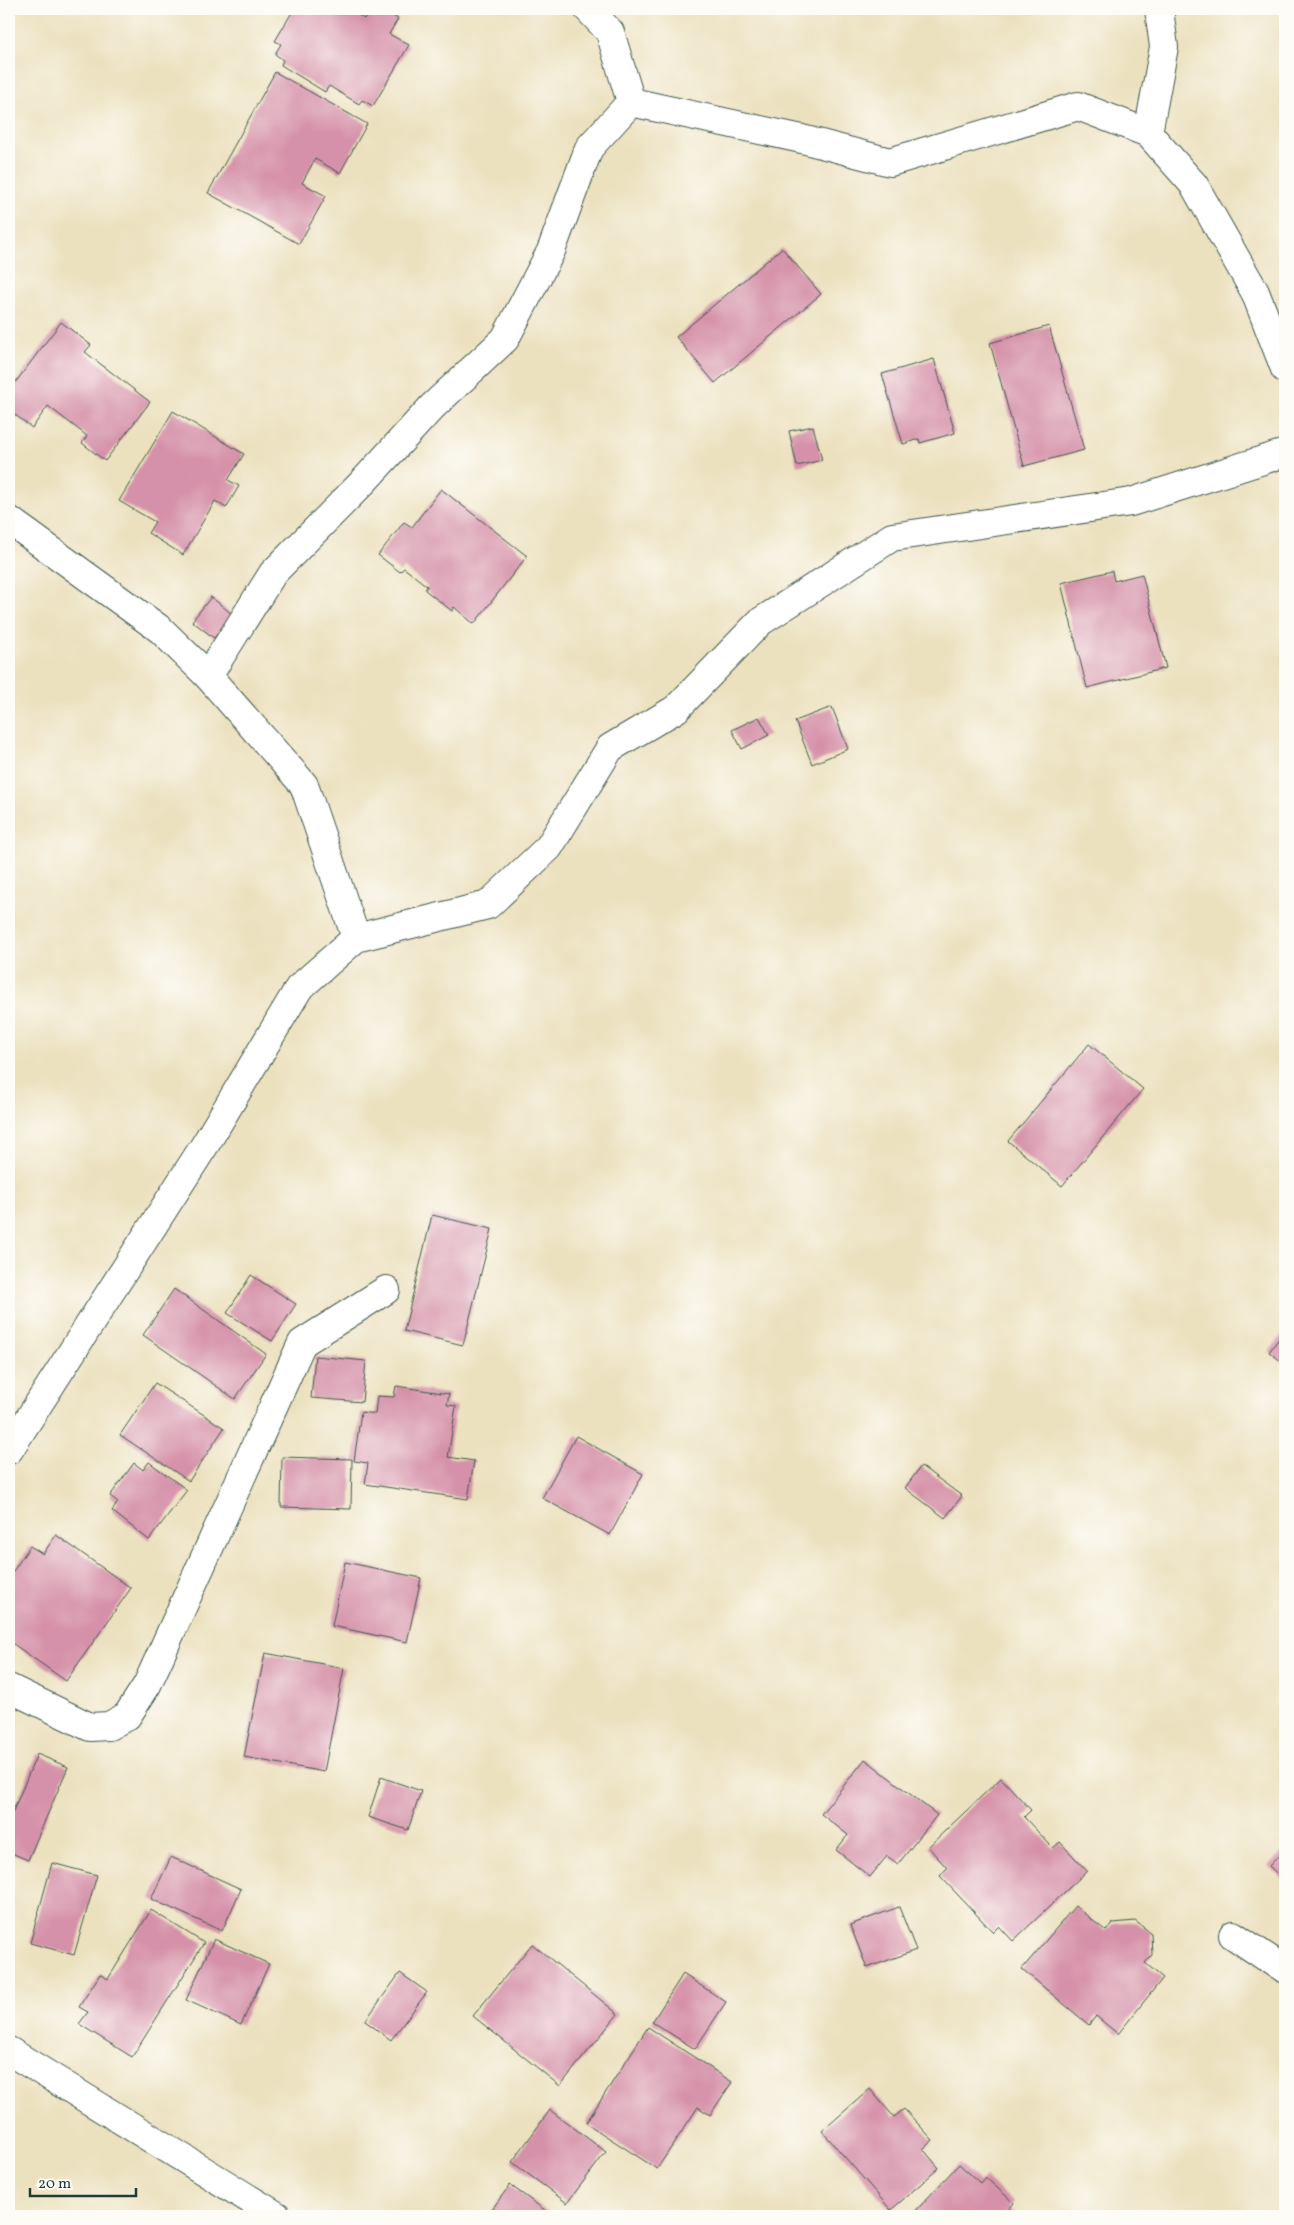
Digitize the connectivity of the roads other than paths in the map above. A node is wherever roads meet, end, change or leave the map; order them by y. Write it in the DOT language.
graph roads {
  1 [pos="588,9"];
  2 [pos="1159,9"];
  3 [pos="631,102"];
  4 [pos="1148,133"];
  5 [pos="1285,370"];
  6 [pos="1285,453"];
  7 [pos="9,520"];
  8 [pos="208,676"];
  9 [pos="356,938"];
  10 [pos="386,1290"];
  11 [pos="9,1450"];
  12 [pos="9,1688"];
  13 [pos="1233,1935"];
  14 [pos="1285,1970"];
  15 [pos="9,2051"];
  16 [pos="277,2216"];
  1 -- 3 [label="street"];
  2 -- 4 [label="street"];
  3 -- 4 [label="street"];
  3 -- 8 [label="street"];
  4 -- 5 [label="street"];
  6 -- 9 [label="street"];
  7 -- 8 [label="street"];
  8 -- 9 [label="street"];
  9 -- 11 [label="street"];
  10 -- 12 [label="street"];
  13 -- 14 [label="street"];
  15 -- 16 [label="street"];
}
